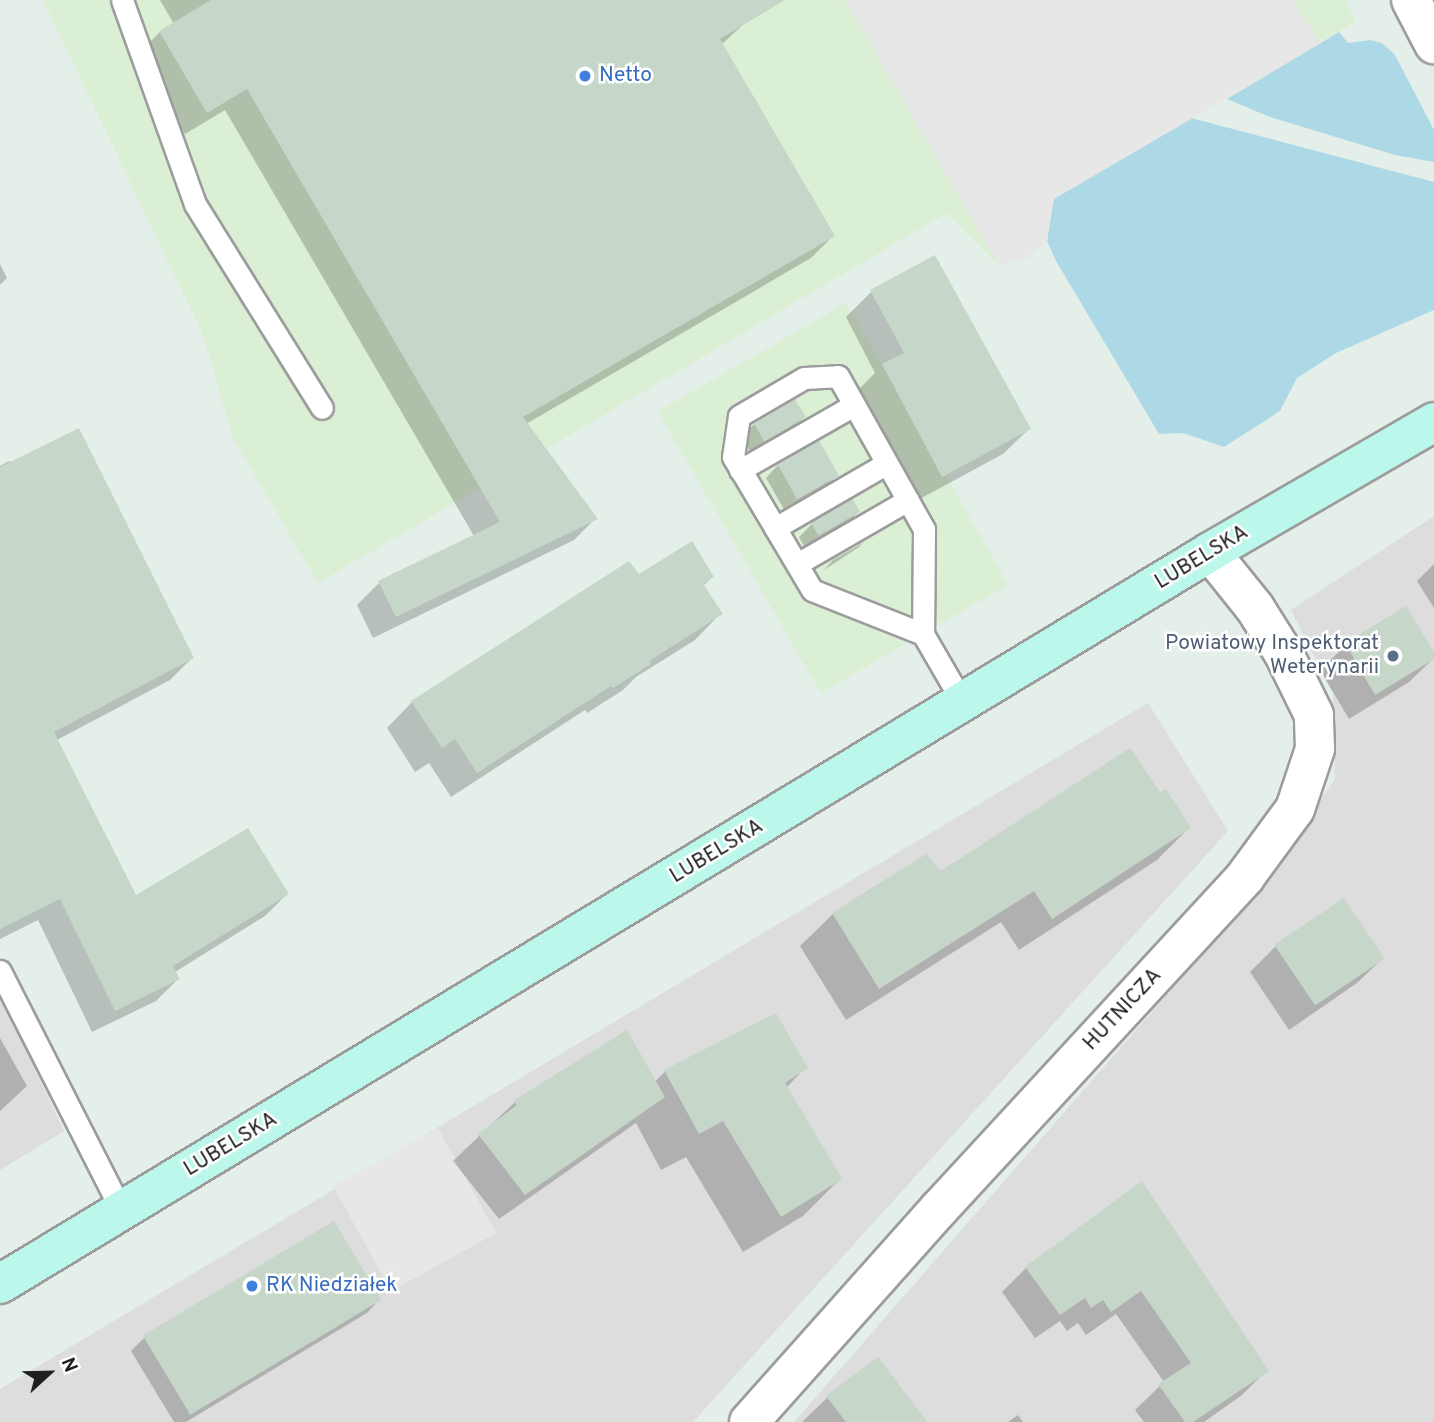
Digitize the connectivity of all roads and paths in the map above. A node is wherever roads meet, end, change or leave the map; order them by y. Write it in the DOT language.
graph roads {
  1 [pos="122,0"];
  2 [pos="1410,0"];
  3 [pos="1434,44"];
  4 [pos="854,405"];
  5 [pos="323,408"];
  6 [pos="1434,422"];
  7 [pos="887,463"];
  8 [pos="740,470"];
  9 [pos="908,500"];
  10 [pos="775,528"];
  11 [pos="1210,552"];
  12 [pos="797,564"];
  13 [pos="923,634"];
  14 [pos="963,704"];
  15 [pos="0,971"];
  16 [pos="122,1211"];
  17 [pos="0,1284"];
  18 [pos="749,1422"];
  1 -- 5 [label="lane"];
  2 -- 3 [label="street"];
  4 -- 7 [label="lane"];
  4 -- 8 [label="lane"];
  4 -- 8 [label="lane"];
  6 -- 11 [label="main road, LUBELSKA"];
  7 -- 9 [label="lane"];
  7 -- 10 [label="lane"];
  8 -- 10 [label="lane"];
  9 -- 12 [label="lane"];
  9 -- 13 [label="lane"];
  10 -- 12 [label="lane"];
  11 -- 14 [label="main road, LUBELSKA"];
  11 -- 18 [label="street, HUTNICZA"];
  12 -- 13 [label="lane"];
  13 -- 14 [label="lane"];
  14 -- 16 [label="main road, LUBELSKA"];
  15 -- 16 [label="lane"];
  16 -- 17 [label="main road, LUBELSKA"];
}
